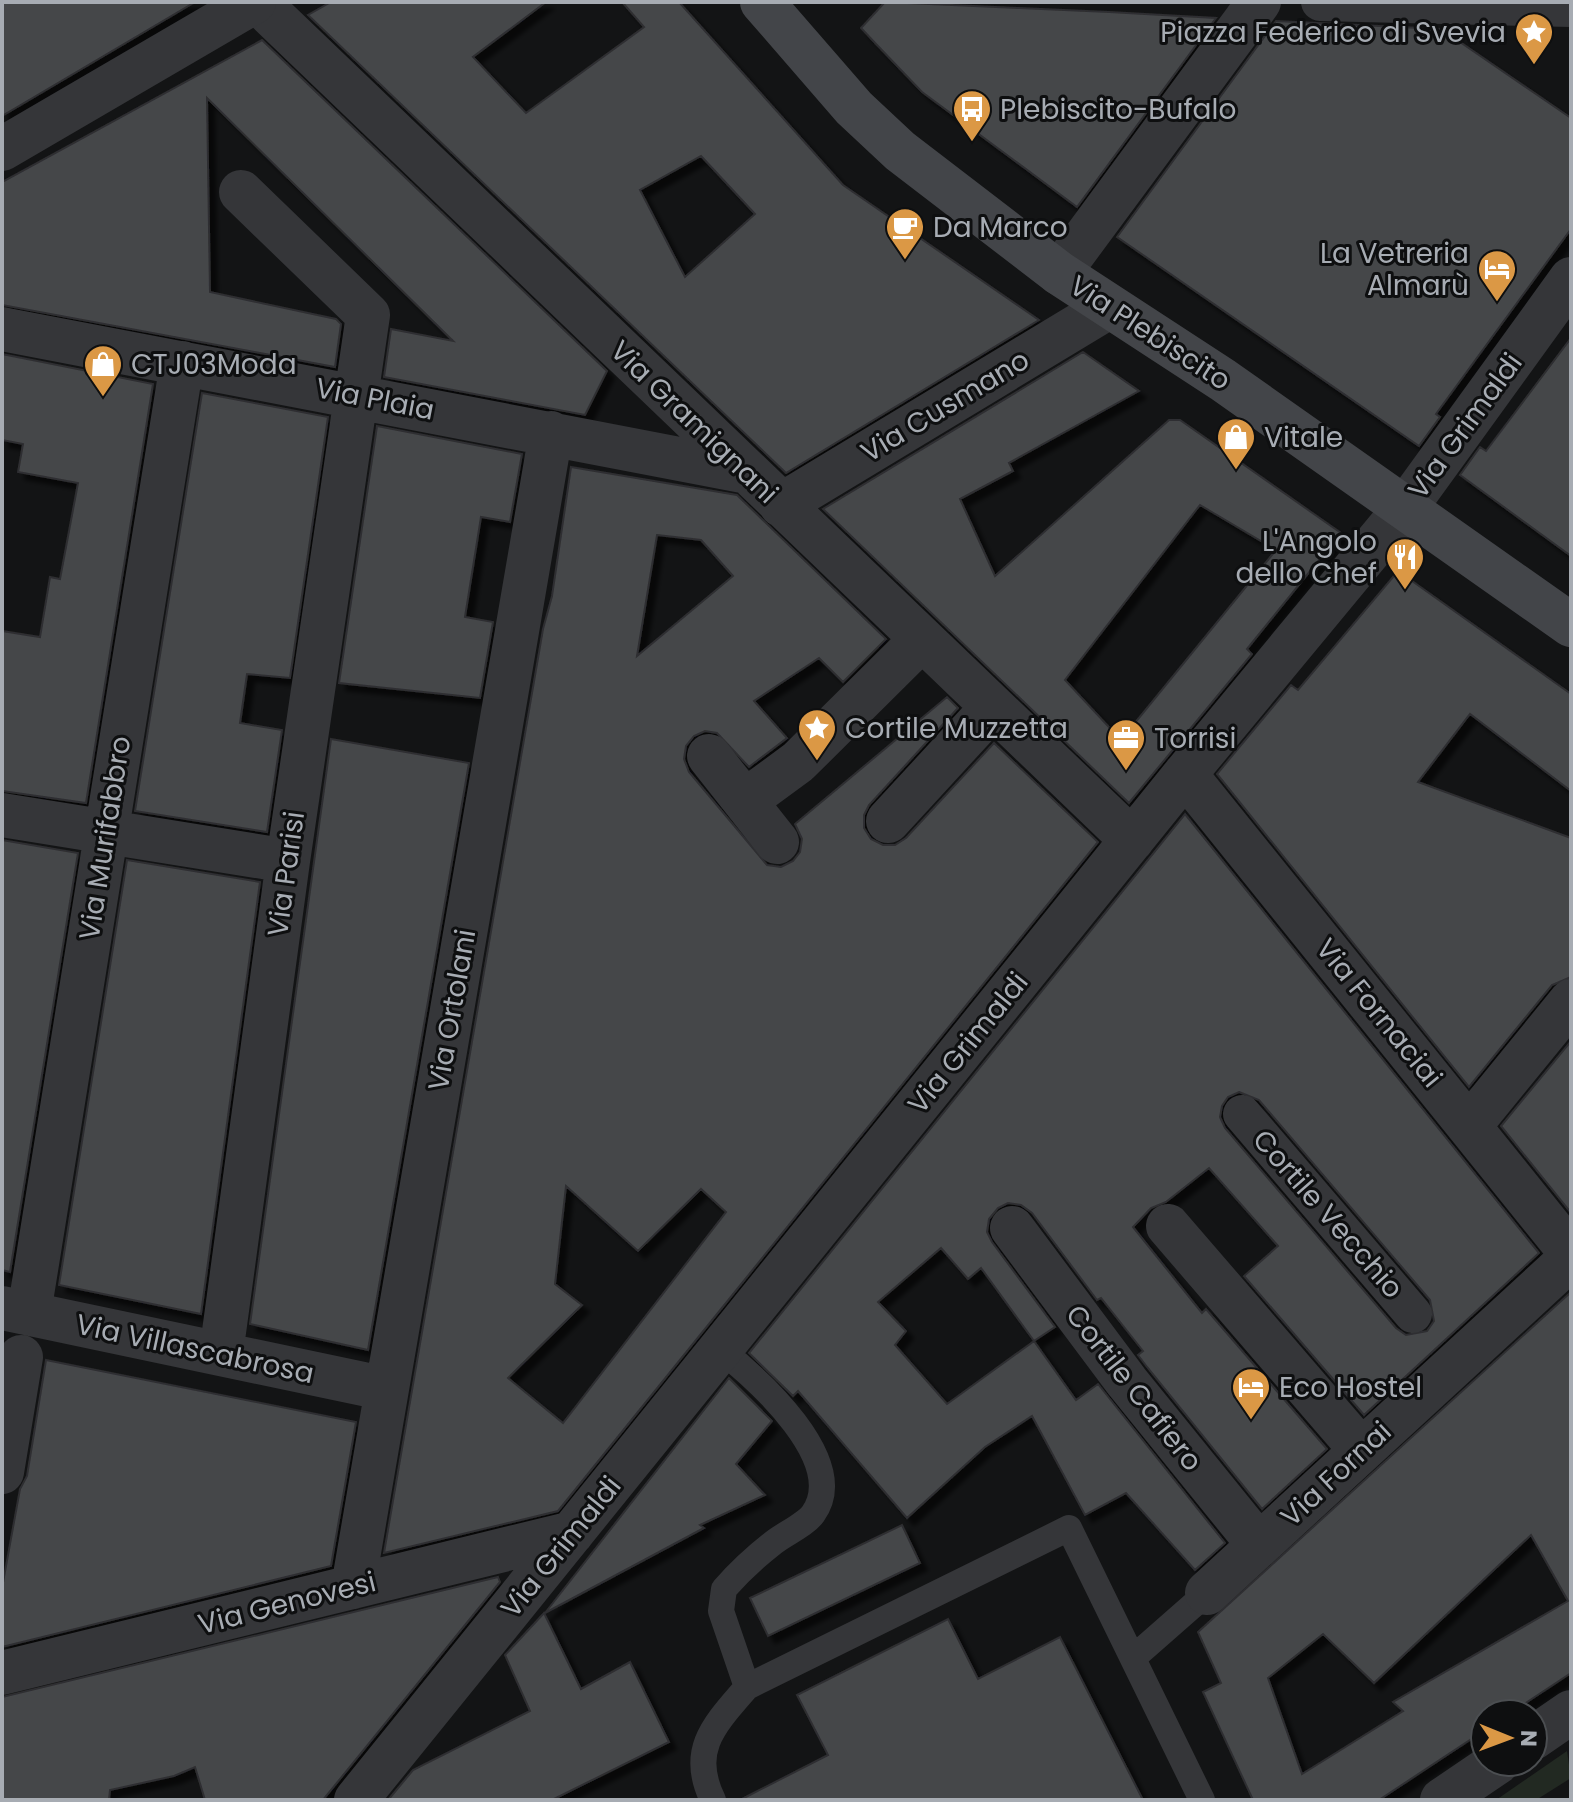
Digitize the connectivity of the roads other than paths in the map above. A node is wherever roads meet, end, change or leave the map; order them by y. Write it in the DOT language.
graph roads {
  1 [pos="256,2"];
  2 [pos="762,2"];
  3 [pos="1320,2"];
  4 [pos="1571,8"];
  5 [pos="1252,10"];
  6 [pos="2,149"];
  7 [pos="241,192"];
  8 [pos="1059,273"];
  9 [pos="1571,279"];
  10 [pos="1109,307"];
  11 [pos="2,329"];
  12 [pos="182,363"];
  13 [pos="355,394"];
  14 [pos="551,433"];
  15 [pos="747,472"];
  16 [pos="781,505"];
  17 [pos="1406,507"];
  18 [pos="1571,625"];
  19 [pos="921,640"];
  20 [pos="992,708"];
  21 [pos="709,756"];
  22 [pos="1185,774"];
  23 [pos="745,801"];
  24 [pos="2,815"];
  25 [pos="888,821"];
  26 [pos="106,832"];
  27 [pos="1132,840"];
  28 [pos="777,842"];
  29 [pos="288,861"];
  30 [pos="1571,1001"];
  31 [pos="1242,1114"];
  32 [pos="1470,1125"];
  33 [pos="1168,1226"];
  34 [pos="1012,1228"];
  35 [pos="1571,1256"];
  36 [pos="15,1310"];
  37 [pos="1413,1314"];
  38 [pos="721,1350"];
  39 [pos="221,1354"];
  40 [pos="21,1357"];
  41 [pos="387,1389"];
  42 [pos="1361,1450"];
  43 [pos="2,1472"];
  44 [pos="572,1533"];
  45 [pos="1259,1545"];
  46 [pos="353,1587"];
  47 [pos="1207,1593"];
  48 [pos="1133,1658"];
  49 [pos="2,1673"];
  50 [pos="747,1687"];
  51 [pos="1571,1712"];
  52 [pos="1549,1727"];
  53 [pos="1474,1778"];
  54 [pos="356,1800"];
  55 [pos="713,1800"];
  56 [pos="1202,1800"];
  57 [pos="1442,1800"];
  1 -- 6 [label="street"];
  1 -- 15 [label="street, Via Gramignani"];
  2 -- 8 [label="main road, Via Plebiscito"];
  3 -- 4 [label="street"];
  5 -- 8 [label="street"];
  7 -- 13 [label="street, Via Parisi"];
  8 -- 10 [label="main road, Via Plebiscito"];
  9 -- 17 [label="street, Via Grimaldi"];
  10 -- 16 [label="street, Via Cusmano"];
  10 -- 17 [label="main road, Via Plebiscito"];
  11 -- 12 [label="street, Via Plaia"];
  12 -- 13 [label="street, Via Plaia"];
  12 -- 26 [label="street, Via Murifabbro"];
  13 -- 14 [label="street, Via Plaia"];
  13 -- 29 [label="street, Via Parisi"];
  14 -- 15 [label="street, Via Plaia"];
  14 -- 41 [label="street, Via Ortolani"];
  15 -- 16 [label="street, Via Gramignani"];
  16 -- 19 [label="street, Via Gramignani"];
  17 -- 18 [label="main road, Via Plebiscito"];
  17 -- 22 [label="street, Via Grimaldi"];
  19 -- 20 [label="street, Via Gramignani"];
  19 -- 23 [label="street"];
  20 -- 25 [label="street"];
  20 -- 27 [label="street, Via Gramignani"];
  21 -- 23 [label="street"];
  22 -- 27 [label="street, Via Grimaldi"];
  22 -- 32 [label="street, Via Fornaciai"];
  23 -- 28 [label="street"];
  24 -- 26 [label="street"];
  26 -- 29 [label="street"];
  26 -- 36 [label="street, Via Murifabbro"];
  27 -- 38 [label="street, Via Grimaldi"];
  29 -- 39 [label="street, Via Parisi"];
  30 -- 32 [label="street"];
  31 -- 37 [label="street, Cortile Vecchio"];
  32 -- 35 [label="street, Via Fornaciai"];
  33 -- 42 [label="street"];
  34 -- 45 [label="street, Cortile Cafiero"];
  35 -- 42 [label="street, Via Fornai"];
  36 -- 39 [label="street, Via Villascabrosa"];
  38 -- 44 [label="street, Via Grimaldi"];
  38 -- 50 [label="lane"];
  39 -- 41 [label="street, Via Villascabrosa"];
  40 -- 43 [label="street"];
  41 -- 46 [label="street, Via Ortolani"];
  42 -- 45 [label="street, Via Fornai"];
  44 -- 46 [label="street, Via Genovesi"];
  44 -- 54 [label="street, Via Grimaldi"];
  45 -- 47 [label="street, Via Fornai"];
  46 -- 49 [label="street, Via Genovesi"];
  47 -- 48 [label="lane"];
  48 -- 50 [label="lane"];
  48 -- 56 [label="lane"];
  50 -- 55 [label="lane"];
  51 -- 52 [label="street"];
  53 -- 57 [label="street"];
}
